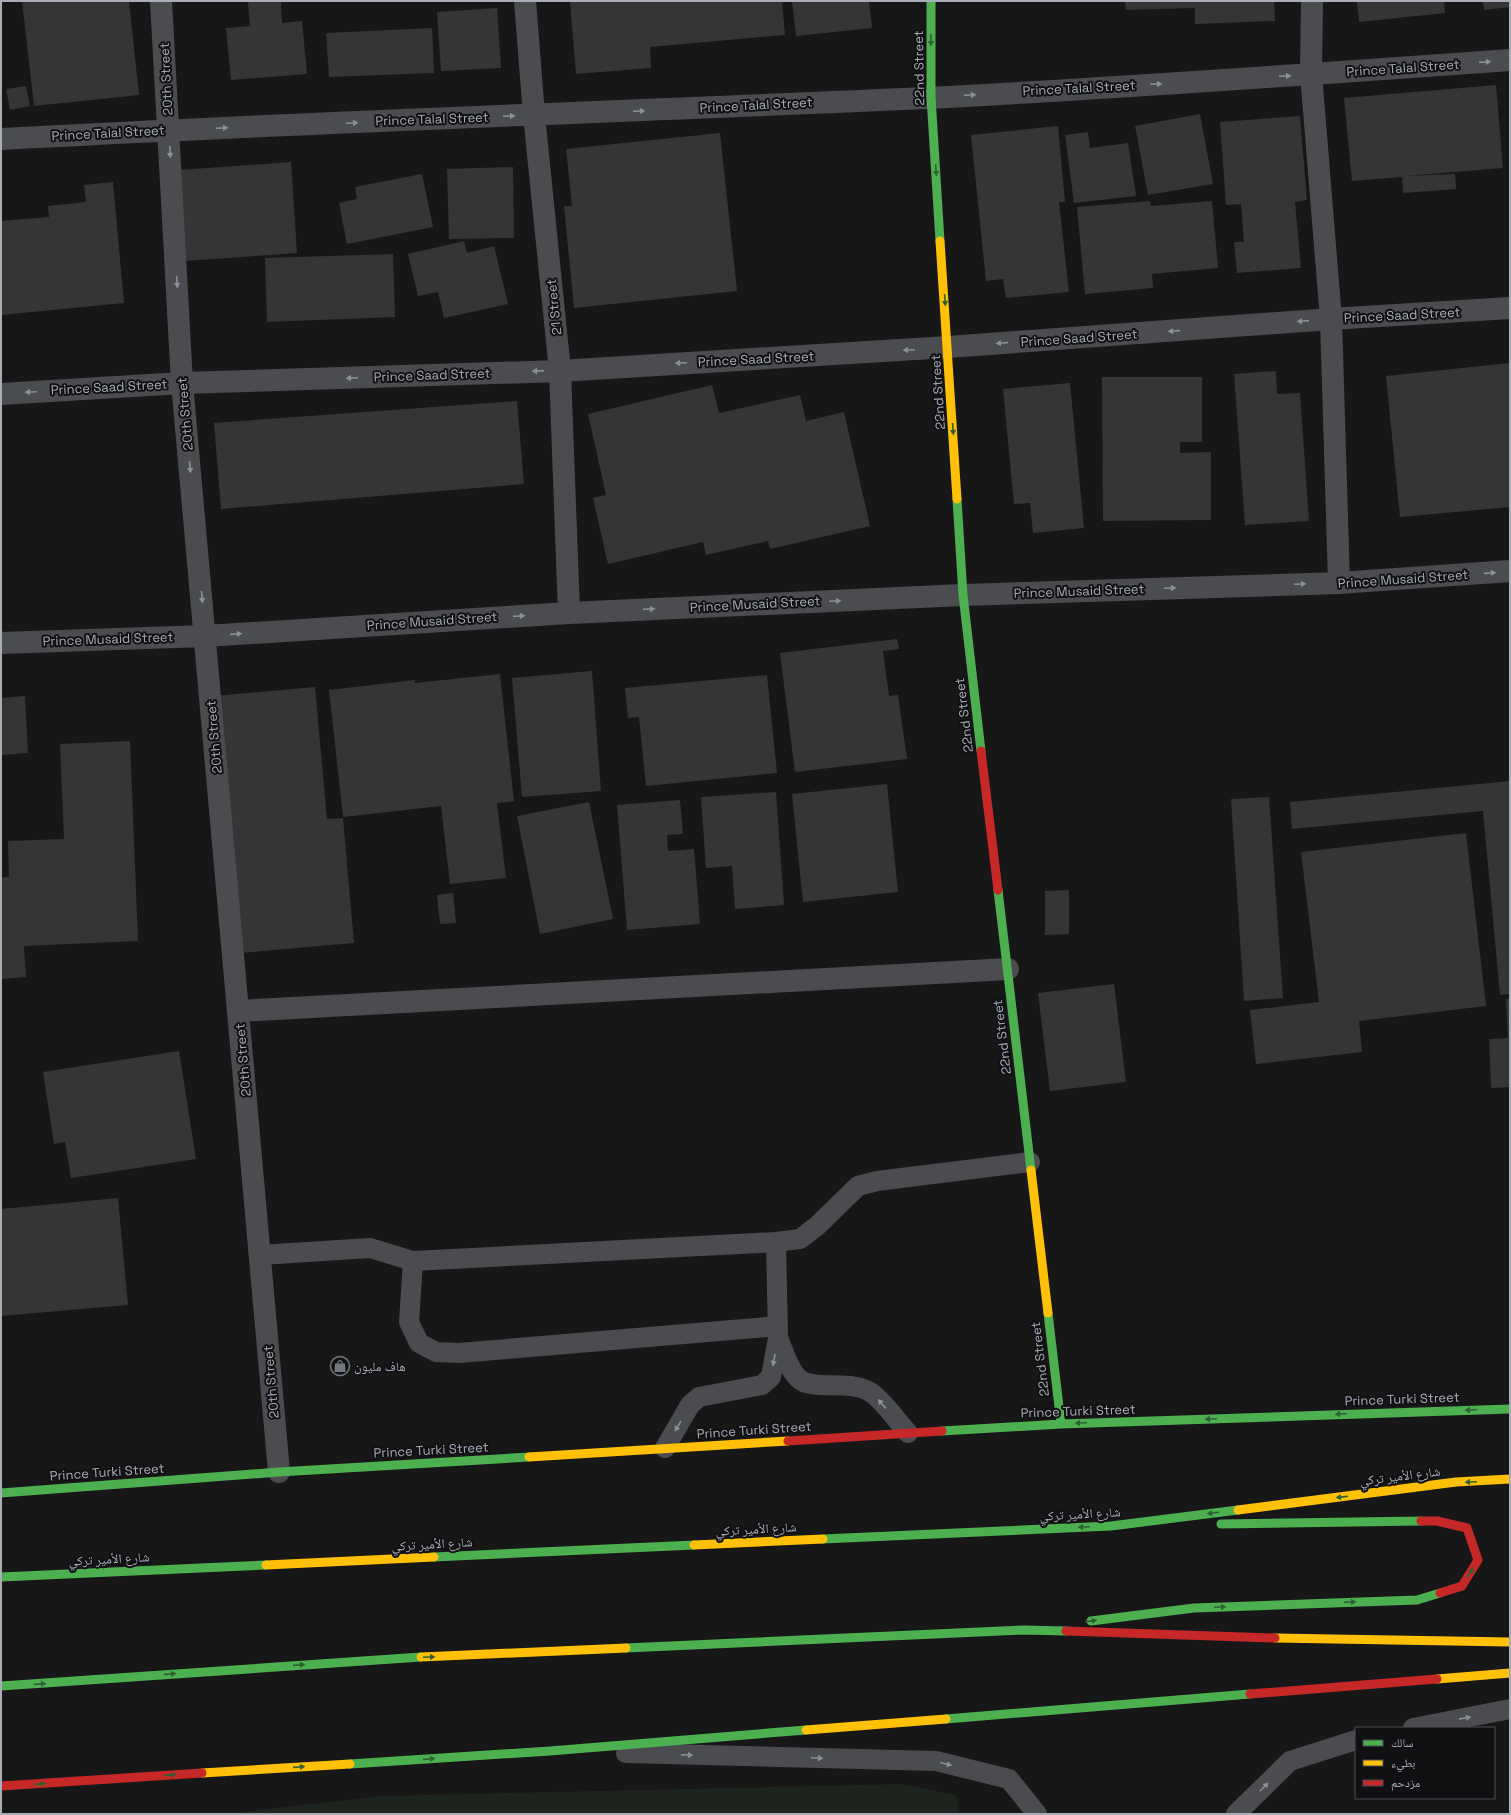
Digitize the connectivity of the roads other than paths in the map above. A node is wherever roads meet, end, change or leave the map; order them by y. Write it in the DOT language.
graph roads {
  1 [pos="161,1"];
  2 [pos="525,1"];
  3 [pos="931,1"];
  4 [pos="1312,1"];
  5 [pos="1510,60"];
  6 [pos="1311,74"];
  7 [pos="931,97"];
  8 [pos="534,115"];
  9 [pos="169,130"];
  10 [pos="1,139"];
  11 [pos="1510,308"];
  12 [pos="1331,319"];
  13 [pos="948,347"];
  14 [pos="560,371"];
  15 [pos="182,383"];
  16 [pos="1,394"];
  17 [pos="1510,571"];
  18 [pos="1339,583"];
  19 [pos="963,595"];
  20 [pos="569,613"];
  21 [pos="205,636"];
  22 [pos="1,643"];
  23 [pos="1008,969"];
  24 [pos="238,1011"];
  25 [pos="1030,1162"];
  26 [pos="776,1242"];
  27 [pos="260,1255"];
  28 [pos="414,1261"];
  29 [pos="778,1332"];
  30 [pos="1510,1409"];
  31 [pos="1061,1424"];
  32 [pos="908,1433"];
  33 [pos="665,1448"];
  34 [pos="279,1472"];
  35 [pos="1510,1479"];
  36 [pos="1,1493"];
  37 [pos="1199,1524"];
  38 [pos="1214,1524"];
  39 [pos="1111,1526"];
  40 [pos="1,1577"];
  41 [pos="1024,1630"];
  42 [pos="1510,1642"];
  43 [pos="1510,1673"];
  44 [pos="1,1686"];
  45 [pos="1510,1709"];
  46 [pos="1418,1727"];
  47 [pos="1355,1740"];
  48 [pos="550,1751"];
  49 [pos="1,1786"];
  50 [pos="1037,1814"];
  51 [pos="1236,1814"];
  1 -- 9 [label="street, 20th Street"];
  2 -- 8 [label="street, 21 Street"];
  3 -- 7 [label="street, 22nd Street, one-way"];
  4 -- 6 [label="street"];
  6 -- 5 [label="street, Prince Talal Street, one-way"];
  7 -- 6 [label="street, Prince Talal Street, one-way"];
  6 -- 12 [label="street"];
  8 -- 7 [label="street, Prince Talal Street, one-way"];
  7 -- 13 [label="street, 22nd Street, one-way"];
  9 -- 8 [label="street, Prince Talal Street, one-way"];
  8 -- 14 [label="street, 21 Street"];
  9 -- 10 [label="street, Prince Talal Street"];
  9 -- 15 [label="street, 20th Street, one-way"];
  11 -- 12 [label="street, Prince Saad Street"];
  12 -- 13 [label="street, Prince Saad Street, one-way"];
  12 -- 18 [label="street"];
  13 -- 14 [label="street, Prince Saad Street, one-way"];
  13 -- 19 [label="street, 22nd Street, one-way"];
  14 -- 15 [label="street, Prince Saad Street, one-way"];
  14 -- 20 [label="street, 21 Street"];
  15 -- 16 [label="street, Prince Saad Street, one-way"];
  15 -- 21 [label="street, 20th Street, one-way"];
  18 -- 17 [label="street, Prince Musaid Street, one-way"];
  19 -- 18 [label="street, Prince Musaid Street, one-way"];
  20 -- 19 [label="street, Prince Musaid Street, one-way"];
  19 -- 23 [label="street, 22nd Street"];
  21 -- 20 [label="street, Prince Musaid Street, one-way"];
  21 -- 22 [label="street, Prince Musaid Street"];
  21 -- 24 [label="street, 20th Street"];
  23 -- 24 [label="street"];
  23 -- 25 [label="street, 22nd Street"];
  24 -- 27 [label="street, 20th Street"];
  25 -- 26 [label="lane"];
  25 -- 31 [label="street, 22nd Street"];
  26 -- 28 [label="lane"];
  26 -- 29 [label="lane"];
  27 -- 28 [label="lane"];
  27 -- 34 [label="street, 20th Street"];
  28 -- 29 [label="lane"];
  32 -- 29 [label="lane, one-way"];
  29 -- 33 [label="lane, one-way"];
  30 -- 31 [label="street, Prince Turki Street, one-way"];
  31 -- 32 [label="street, Prince Turki Street"];
  32 -- 33 [label="street, Prince Turki Street"];
  33 -- 34 [label="street, Prince Turki Street"];
  34 -- 36 [label="street, Prince Turki Street"];
  35 -- 39 [label="street, شارع الأمير تركي, one-way"];
  37 -- 39 [label="street"];
  41 -- 38 [label="street, one-way"];
  39 -- 40 [label="street, شارع الأمير تركي, one-way"];
  41 -- 42 [label="street"];
  44 -- 41 [label="street, one-way"];
  43 -- 48 [label="street"];
  46 -- 45 [label="lane, one-way"];
  51 -- 47 [label="lane, one-way"];
  49 -- 48 [label="street, one-way"];
  48 -- 50 [label="lane, one-way"];
}
